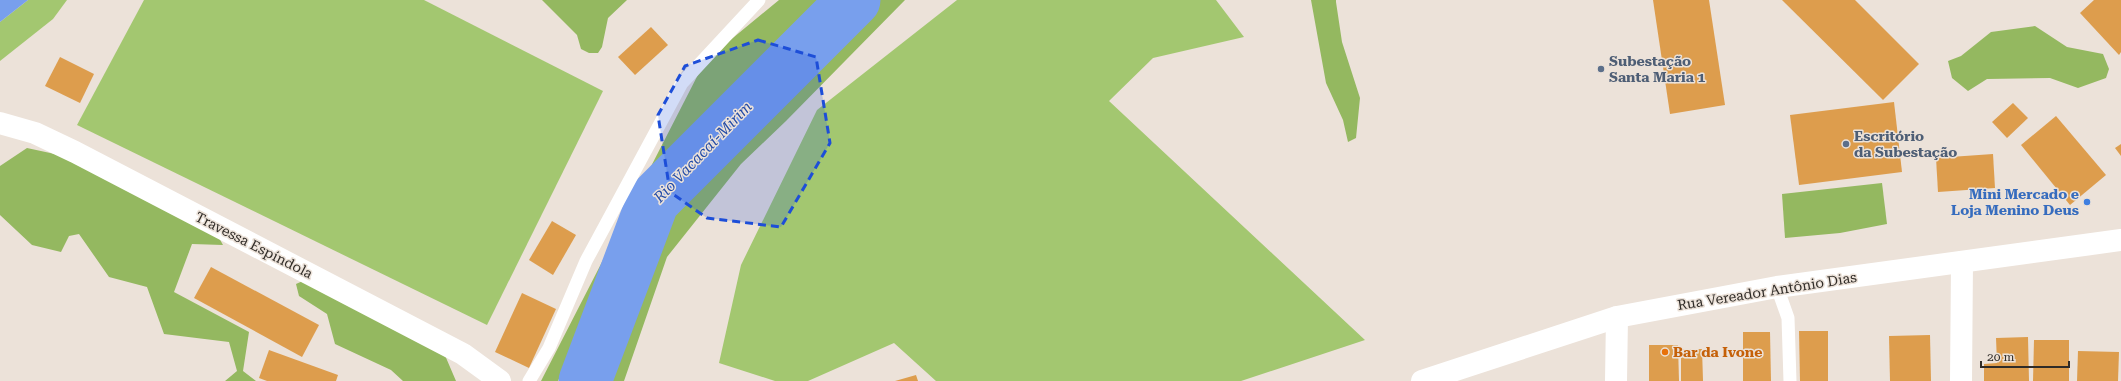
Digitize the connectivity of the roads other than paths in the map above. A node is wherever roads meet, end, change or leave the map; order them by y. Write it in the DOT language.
graph roads {
  1 [pos="759,0"];
  2 [pos="0,124"];
  3 [pos="2121,240"];
  4 [pos="1962,262"];
  5 [pos="1777,287"];
  6 [pos="1617,317"];
  7 [pos="500,381"];
  8 [pos="529,381"];
  9 [pos="1422,381"];
  10 [pos="1616,381"];
  11 [pos="1790,381"];
  12 [pos="1961,381"];
  1 -- 8 [label="lane"];
  2 -- 7 [label="street, Travessa Espíndola"];
  3 -- 4 [label="street, Rua Vereador Antônio Dias"];
  4 -- 5 [label="street, Rua Vereador Antônio Dias"];
  4 -- 12 [label="street"];
  5 -- 6 [label="street, Rua Vereador Antônio Dias"];
  5 -- 11 [label="lane"];
  6 -- 9 [label="street, Rua Vereador Antônio Dias"];
  6 -- 10 [label="street"];
}
